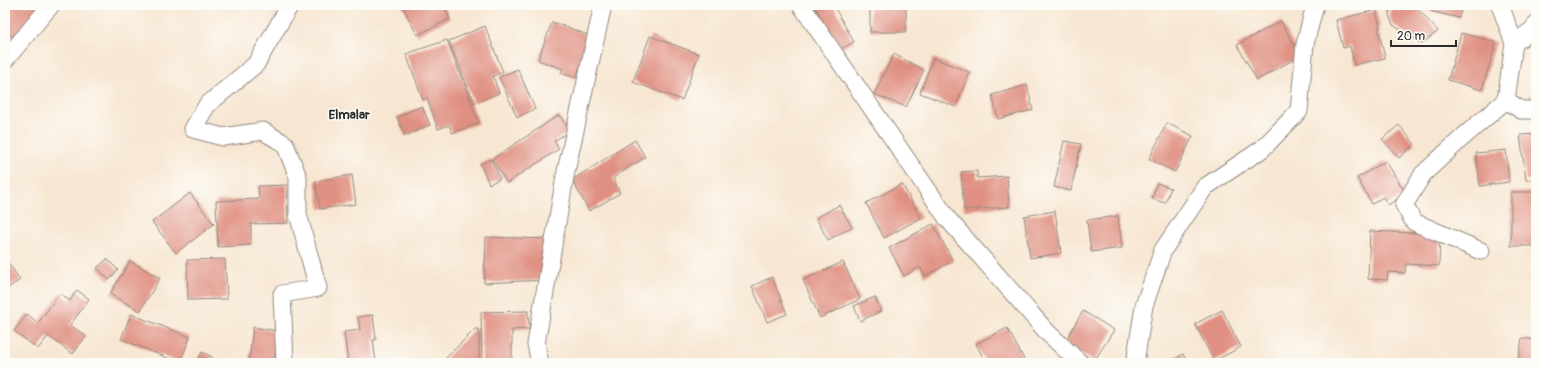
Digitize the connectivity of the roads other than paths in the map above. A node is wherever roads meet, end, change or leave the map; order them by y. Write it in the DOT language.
graph roads {
  1 [pos="51,5"];
  2 [pos="290,5"];
  3 [pos="603,5"];
  4 [pos="801,5"];
  5 [pos="1315,5"];
  6 [pos="1500,5"];
  7 [pos="1536,25"];
  8 [pos="1514,43"];
  9 [pos="5,60"];
  10 [pos="1506,100"];
  11 [pos="1536,110"];
  12 [pos="1481,251"];
  13 [pos="285,363"];
  14 [pos="540,363"];
  15 [pos="1080,363"];
  16 [pos="1135,363"];
  1 -- 9 [label="street"];
  2 -- 13 [label="street"];
  3 -- 14 [label="street"];
  4 -- 15 [label="street"];
  5 -- 16 [label="street"];
  6 -- 8 [label="street"];
  7 -- 8 [label="street"];
  8 -- 10 [label="street"];
  10 -- 11 [label="street"];
  10 -- 12 [label="street"];
}
